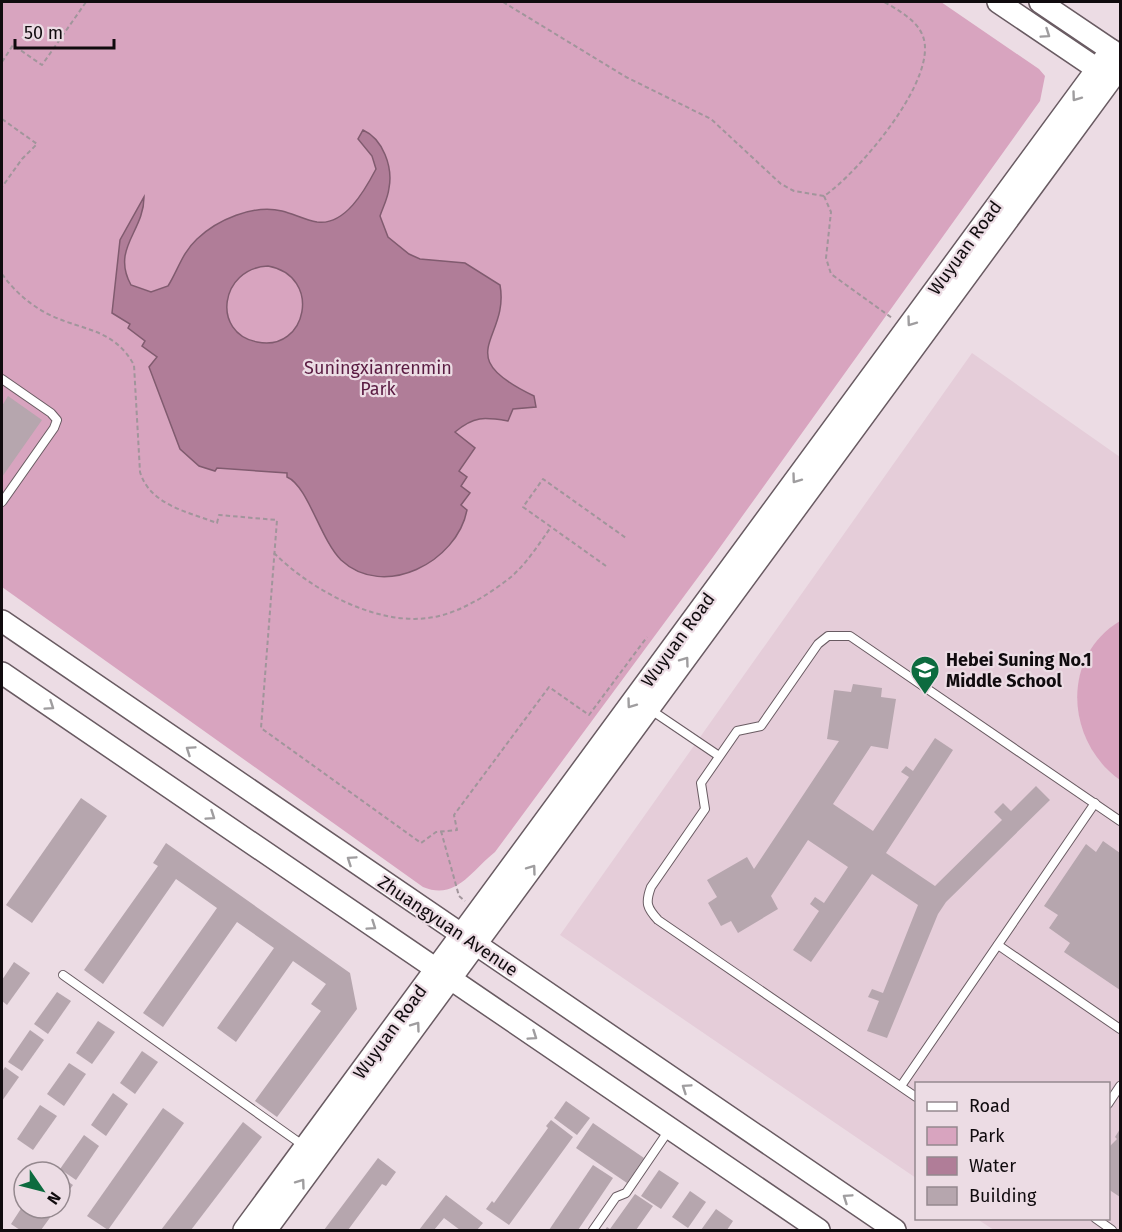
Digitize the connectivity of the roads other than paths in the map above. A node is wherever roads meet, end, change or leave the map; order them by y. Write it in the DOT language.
graph roads {
  1 [pos="998,2"];
  2 [pos="1040,2"];
  3 [pos="1114,68"];
  4 [pos="2,379"];
  5 [pos="2,502"];
  6 [pos="2,621"];
  7 [pos="2,673"];
  8 [pos="650,709"];
  9 [pos="719,756"];
  10 [pos="1095,803"];
  11 [pos="1120,820"];
  12 [pos="469,940"];
  13 [pos="998,945"];
  14 [pos="443,974"];
  15 [pos="63,975"];
  16 [pos="1120,1029"];
  17 [pos="901,1086"];
  18 [pos="1120,1086"];
  19 [pos="915,1095"];
  20 [pos="1110,1101"];
  21 [pos="670,1129"];
  22 [pos="306,1147"];
  23 [pos="1098,1220"];
  24 [pos="244,1230"];
  25 [pos="266,1230"];
  26 [pos="593,1230"];
  27 [pos="819,1230"];
  28 [pos="895,1230"];
  29 [pos="1113,1230"];
  1 -- 3 [label="main road, one-way"];
  2 -- 3 [label="main road"];
  8 -- 3 [label="main road, Wuyuan Road, one-way"];
  3 -- 12 [label="main road, Wuyuan Road, one-way"];
  4 -- 5 [label="lane"];
  12 -- 6 [label="main road, Zhuangyuan Avenue, one-way"];
  7 -- 14 [label="main road, one-way"];
  8 -- 9 [label="lane"];
  12 -- 8 [label="main road, Wuyuan Road, one-way"];
  9 -- 10 [label="lane"];
  9 -- 17 [label="lane"];
  10 -- 11 [label="lane"];
  10 -- 13 [label="lane"];
  12 -- 14 [label="main road, Wuyuan Road"];
  28 -- 12 [label="main road, Zhuangyuan Avenue, one-way"];
  13 -- 16 [label="lane"];
  13 -- 17 [label="lane"];
  14 -- 21 [label="main road, one-way"];
  14 -- 22 [label="main road, Wuyuan Road"];
  25 -- 14 [label="main road, Wuyuan Road, one-way"];
  15 -- 22 [label="lane"];
  17 -- 19 [label="lane"];
  18 -- 20 [label="lane"];
  21 -- 26 [label="lane"];
  21 -- 27 [label="main road"];
  22 -- 24 [label="main road, Wuyuan Road"];
  23 -- 29 [label="lane"];
}
